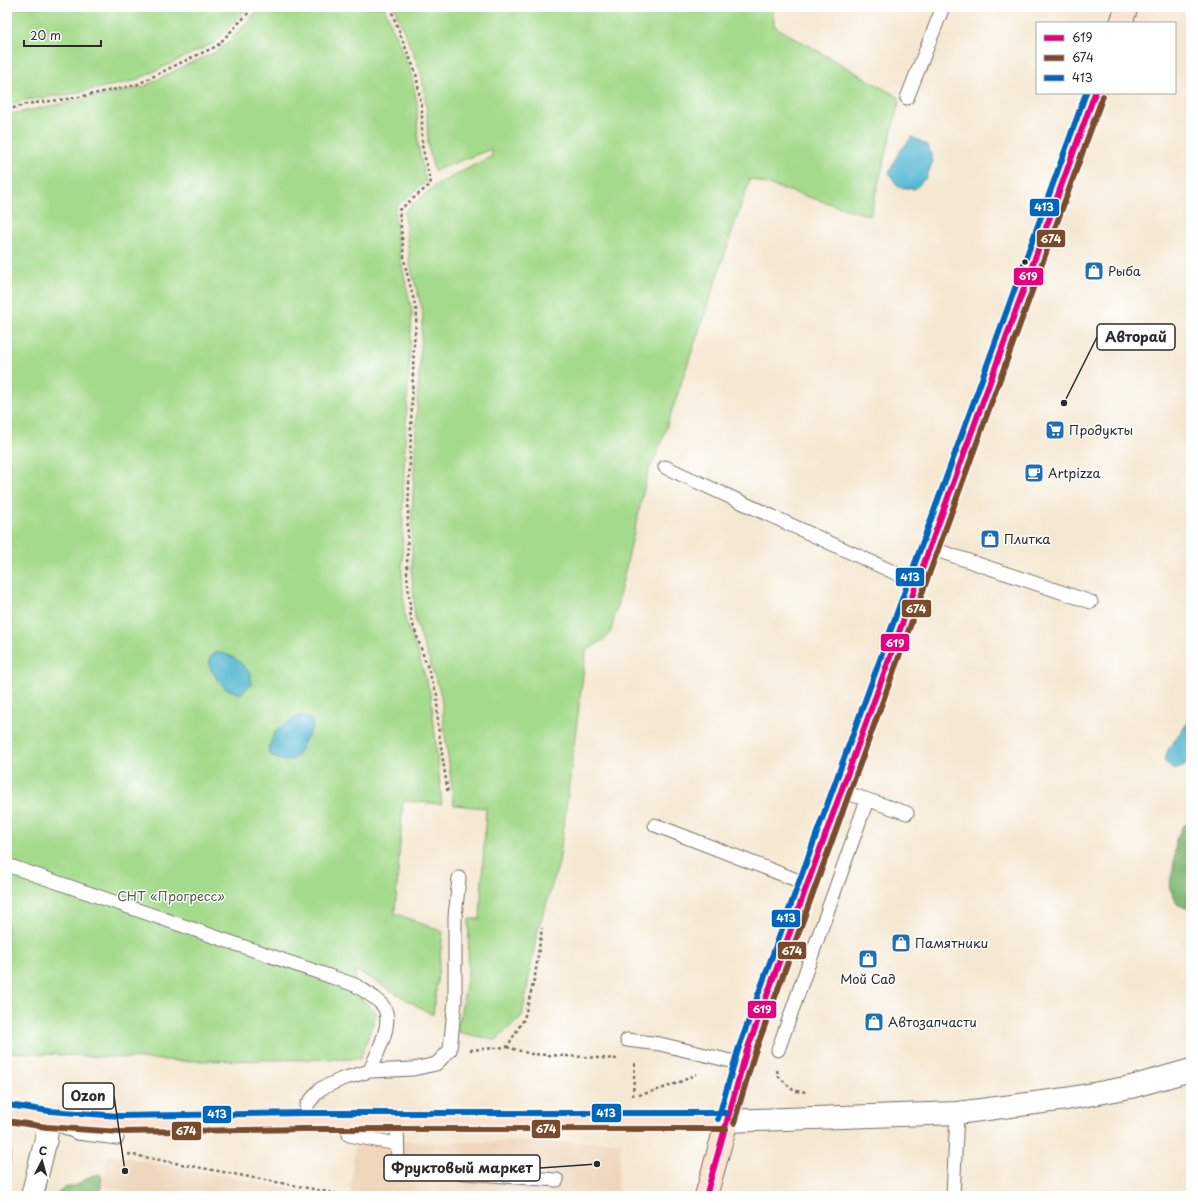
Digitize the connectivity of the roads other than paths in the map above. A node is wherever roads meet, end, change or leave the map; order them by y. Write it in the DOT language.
graph roads {
  1 [pos="943,7"];
  2 [pos="1127,7"];
  3 [pos="1121,22"];
  4 [pos="1096,94"];
  5 [pos="907,98"];
  6 [pos="665,467"];
  7 [pos="930,548"];
  8 [pos="917,583"];
  9 [pos="1092,602"];
  10 [pos="841,791"];
  11 [pos="867,800"];
  12 [pos="907,814"];
  13 [pos="655,825"];
  14 [pos="7,865"];
  15 [pos="459,878"];
  16 [pos="807,884"];
  17 [pos="627,1040"];
  18 [pos="778,1050"];
  19 [pos="743,1064"];
  20 [pos="1191,1070"];
  21 [pos="370,1071"];
  22 [pos="7,1113"];
  23 [pos="957,1113"];
  24 [pos="48,1119"];
  25 [pos="305,1121"];
  26 [pos="726,1121"];
  27 [pos="397,1122"];
  28 [pos="349,1135"];
  29 [pos="117,1138"];
  30 [pos="397,1144"];
  31 [pos="557,1180"];
  32 [pos="32,1196"];
  33 [pos="706,1196"];
  34 [pos="953,1196"];
  1 -- 5 [label="lane"];
  2 -- 3 [label="main road"];
  4 -- 7 [label="main road"];
  6 -- 8 [label="lane"];
  7 -- 8 [label="main road"];
  7 -- 9 [label="lane"];
  8 -- 10 [label="main road"];
  10 -- 11 [label="lane"];
  10 -- 16 [label="main road"];
  11 -- 12 [label="lane"];
  11 -- 18 [label="lane"];
  13 -- 16 [label="lane"];
  14 -- 21 [label="lane"];
  15 -- 21 [label="lane"];
  16 -- 19 [label="main road"];
  17 -- 19 [label="lane"];
  19 -- 26 [label="main road"];
  20 -- 23 [label="street"];
  21 -- 25 [label="lane"];
  22 -- 24 [label="main road"];
  23 -- 26 [label="street"];
  23 -- 34 [label="lane"];
  24 -- 25 [label="main road"];
  24 -- 29 [label="lane"];
  24 -- 32 [label="street"];
  25 -- 27 [label="main road"];
  26 -- 27 [label="main road"];
  26 -- 33 [label="main road"];
  27 -- 30 [label="lane"];
  28 -- 30 [label="lane"];
  30 -- 31 [label="lane"];
}
